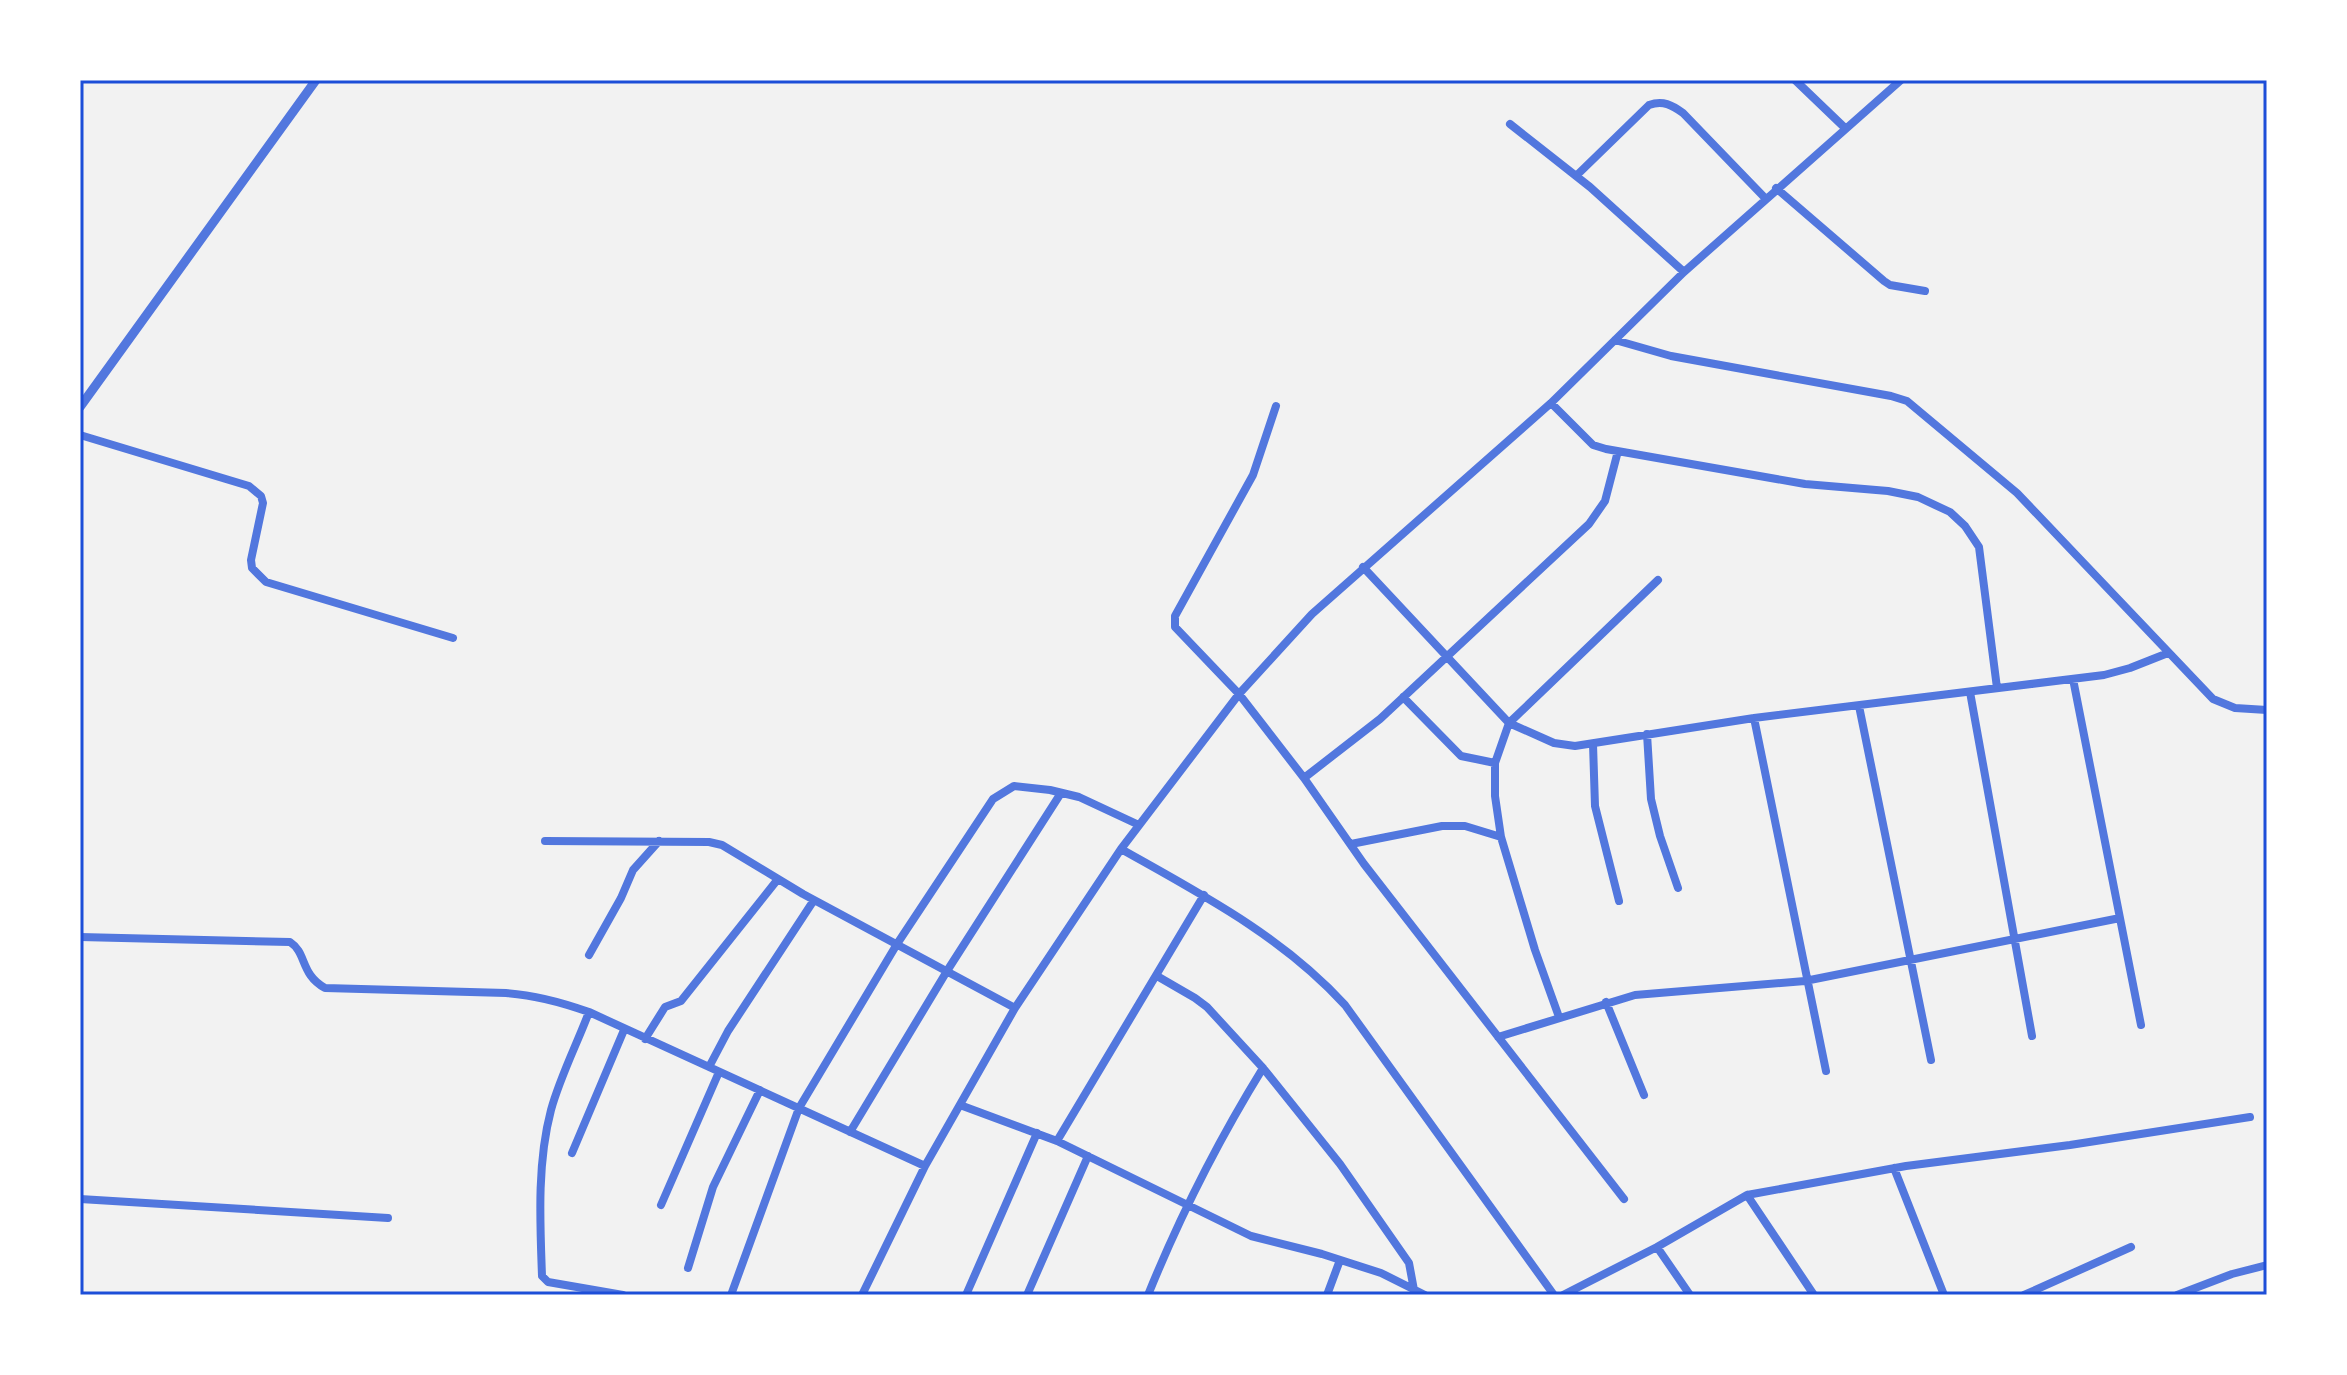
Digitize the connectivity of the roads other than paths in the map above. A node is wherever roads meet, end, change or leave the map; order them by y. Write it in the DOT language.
graph roads {
  1 [pos="316,80"];
  2 [pos="1795,80"];
  3 [pos="1901,80"];
  4 [pos="1510,124"];
  5 [pos="1845,128"];
  6 [pos="1576,176"];
  7 [pos="1776,188"];
  8 [pos="1765,198"];
  9 [pos="1684,272"];
  10 [pos="1925,291"];
  11 [pos="1615,340"];
  12 [pos="1551,403"];
  13 [pos="1276,406"];
  14 [pos="80,407"];
  15 [pos="80,435"];
  16 [pos="1618,451"];
  17 [pos="1363,567"];
  18 [pos="1658,580"];
  19 [pos="453,638"];
  20 [pos="2168,653"];
  21 [pos="1448,657"];
  22 [pos="2073,679"];
  23 [pos="1997,688"];
  24 [pos="1970,692"];
  25 [pos="1239,694"];
  26 [pos="1403,697"];
  27 [pos="1859,706"];
  28 [pos="2267,710"];
  29 [pos="1754,718"];
  30 [pos="1509,723"];
  31 [pos="1647,734"];
  32 [pos="1593,744"];
  33 [pos="1495,763"];
  34 [pos="1304,778"];
  35 [pos="1061,793"];
  36 [pos="1139,825"];
  37 [pos="1501,837"];
  38 [pos="545,841"];
  39 [pos="659,841"];
  40 [pos="1351,844"];
  41 [pos="1121,849"];
  42 [pos="778,879"];
  43 [pos="1678,888"];
  44 [pos="1204,895"];
  45 [pos="814,900"];
  46 [pos="1619,901"];
  47 [pos="2120,918"];
  48 [pos="80,937"];
  49 [pos="2016,939"];
  50 [pos="897,944"];
  51 [pos="589,955"];
  52 [pos="1909,960"];
  53 [pos="947,971"];
  54 [pos="1157,976"];
  55 [pos="1805,981"];
  56 [pos="1606,1002"];
  57 [pos="1015,1008"];
  58 [pos="589,1012"];
  59 [pos="1559,1017"];
  60 [pos="2141,1025"];
  61 [pos="624,1030"];
  62 [pos="2032,1036"];
  63 [pos="1498,1037"];
  64 [pos="645,1039"];
  65 [pos="1931,1060"];
  66 [pos="709,1067"];
  67 [pos="1263,1068"];
  68 [pos="1826,1071"];
  69 [pos="719,1072"];
  70 [pos="760,1090"];
  71 [pos="1644,1095"];
  72 [pos="960,1105"];
  73 [pos="799,1108"];
  74 [pos="2250,1117"];
  75 [pos="850,1132"];
  76 [pos="1037,1133"];
  77 [pos="1057,1141"];
  78 [pos="572,1153"];
  79 [pos="1088,1156"];
  80 [pos="925,1166"];
  81 [pos="1894,1168"];
  82 [pos="1747,1195"];
  83 [pos="80,1199"];
  84 [pos="1624,1199"];
  85 [pos="661,1205"];
  86 [pos="1187,1205"];
  87 [pos="388,1218"];
  88 [pos="1657,1247"];
  89 [pos="2131,1247"];
  90 [pos="1340,1260"];
  91 [pos="2267,1265"];
  92 [pos="688,1268"];
  93 [pos="1414,1290"];
  94 [pos="623,1295"];
  95 [pos="731,1295"];
  96 [pos="862,1295"];
  97 [pos="966,1295"];
  98 [pos="1027,1295"];
  99 [pos="1148,1295"];
  100 [pos="1327,1295"];
  101 [pos="1425,1295"];
  102 [pos="1554,1295"];
  103 [pos="1563,1295"];
  104 [pos="1690,1295"];
  105 [pos="1814,1295"];
  106 [pos="1944,1295"];
  107 [pos="2024,1295"];
  108 [pos="2177,1295"];
  1 -- 14 [label="street"];
  2 -- 5 [label="street"];
  3 -- 5 [label="street"];
  4 -- 6 [label="street"];
  5 -- 7 [label="street"];
  6 -- 8 [label="street"];
  6 -- 9 [label="street"];
  7 -- 8 [label="street"];
  7 -- 10 [label="street"];
  8 -- 9 [label="street"];
  9 -- 11 [label="street"];
  11 -- 12 [label="street"];
  11 -- 20 [label="street"];
  12 -- 16 [label="street"];
  12 -- 17 [label="street"];
  13 -- 25 [label="street"];
  15 -- 19 [label="street"];
  16 -- 21 [label="street"];
  16 -- 23 [label="street"];
  17 -- 21 [label="street"];
  17 -- 25 [label="street"];
  18 -- 30 [label="street"];
  20 -- 22 [label="street"];
  20 -- 28 [label="street"];
  21 -- 26 [label="street"];
  21 -- 30 [label="street"];
  22 -- 23 [label="street"];
  22 -- 47 [label="street"];
  23 -- 24 [label="street"];
  24 -- 27 [label="street"];
  24 -- 49 [label="street"];
  25 -- 34 [label="street"];
  25 -- 36 [label="street"];
  26 -- 33 [label="street"];
  26 -- 34 [label="street"];
  27 -- 29 [label="street"];
  27 -- 52 [label="street"];
  29 -- 31 [label="street"];
  29 -- 55 [label="street"];
  30 -- 32 [label="street"];
  30 -- 33 [label="street"];
  31 -- 32 [label="street"];
  31 -- 43 [label="street"];
  32 -- 46 [label="street"];
  33 -- 37 [label="street"];
  34 -- 40 [label="street"];
  35 -- 36 [label="street"];
  35 -- 50 [label="street"];
  35 -- 53 [label="street"];
  36 -- 41 [label="street"];
  37 -- 40 [label="street"];
  37 -- 59 [label="street"];
  38 -- 39 [label="street"];
  39 -- 42 [label="street"];
  39 -- 51 [label="street"];
  40 -- 63 [label="street"];
  41 -- 44 [label="street"];
  41 -- 57 [label="street"];
  42 -- 45 [label="street"];
  42 -- 64 [label="street"];
  44 -- 54 [label="street"];
  44 -- 102 [label="street"];
  45 -- 50 [label="street"];
  45 -- 66 [label="street"];
  47 -- 49 [label="street"];
  47 -- 60 [label="street"];
  48 -- 58 [label="street"];
  49 -- 52 [label="street"];
  49 -- 62 [label="street"];
  50 -- 53 [label="street"];
  50 -- 73 [label="street"];
  52 -- 55 [label="street"];
  52 -- 65 [label="street"];
  53 -- 57 [label="street"];
  53 -- 75 [label="street"];
  54 -- 67 [label="street"];
  54 -- 77 [label="street"];
  55 -- 56 [label="street"];
  55 -- 68 [label="street"];
  56 -- 59 [label="street"];
  56 -- 71 [label="street"];
  57 -- 72 [label="street"];
  58 -- 61 [label="street"];
  58 -- 94 [label="street"];
  59 -- 63 [label="street"];
  61 -- 64 [label="street"];
  61 -- 78 [label="street"];
  63 -- 84 [label="street"];
  64 -- 66 [label="street"];
  66 -- 69 [label="street"];
  67 -- 86 [label="street"];
  67 -- 93 [label="street"];
  69 -- 70 [label="street"];
  69 -- 85 [label="street"];
  70 -- 73 [label="street"];
  70 -- 92 [label="street"];
  72 -- 76 [label="street"];
  72 -- 80 [label="street"];
  73 -- 75 [label="street"];
  73 -- 95 [label="street"];
  74 -- 81 [label="street"];
  75 -- 80 [label="street"];
  76 -- 77 [label="street"];
  76 -- 97 [label="street"];
  77 -- 79 [label="street"];
  79 -- 86 [label="street"];
  79 -- 98 [label="street"];
  80 -- 96 [label="street"];
  81 -- 82 [label="street"];
  81 -- 106 [label="street"];
  82 -- 88 [label="street"];
  82 -- 105 [label="street"];
  83 -- 87 [label="street"];
  86 -- 90 [label="street"];
  86 -- 99 [label="street"];
  88 -- 103 [label="street"];
  88 -- 104 [label="street"];
  89 -- 107 [label="street"];
  90 -- 93 [label="street"];
  90 -- 100 [label="street"];
  91 -- 108 [label="street"];
  93 -- 101 [label="street"];
}
